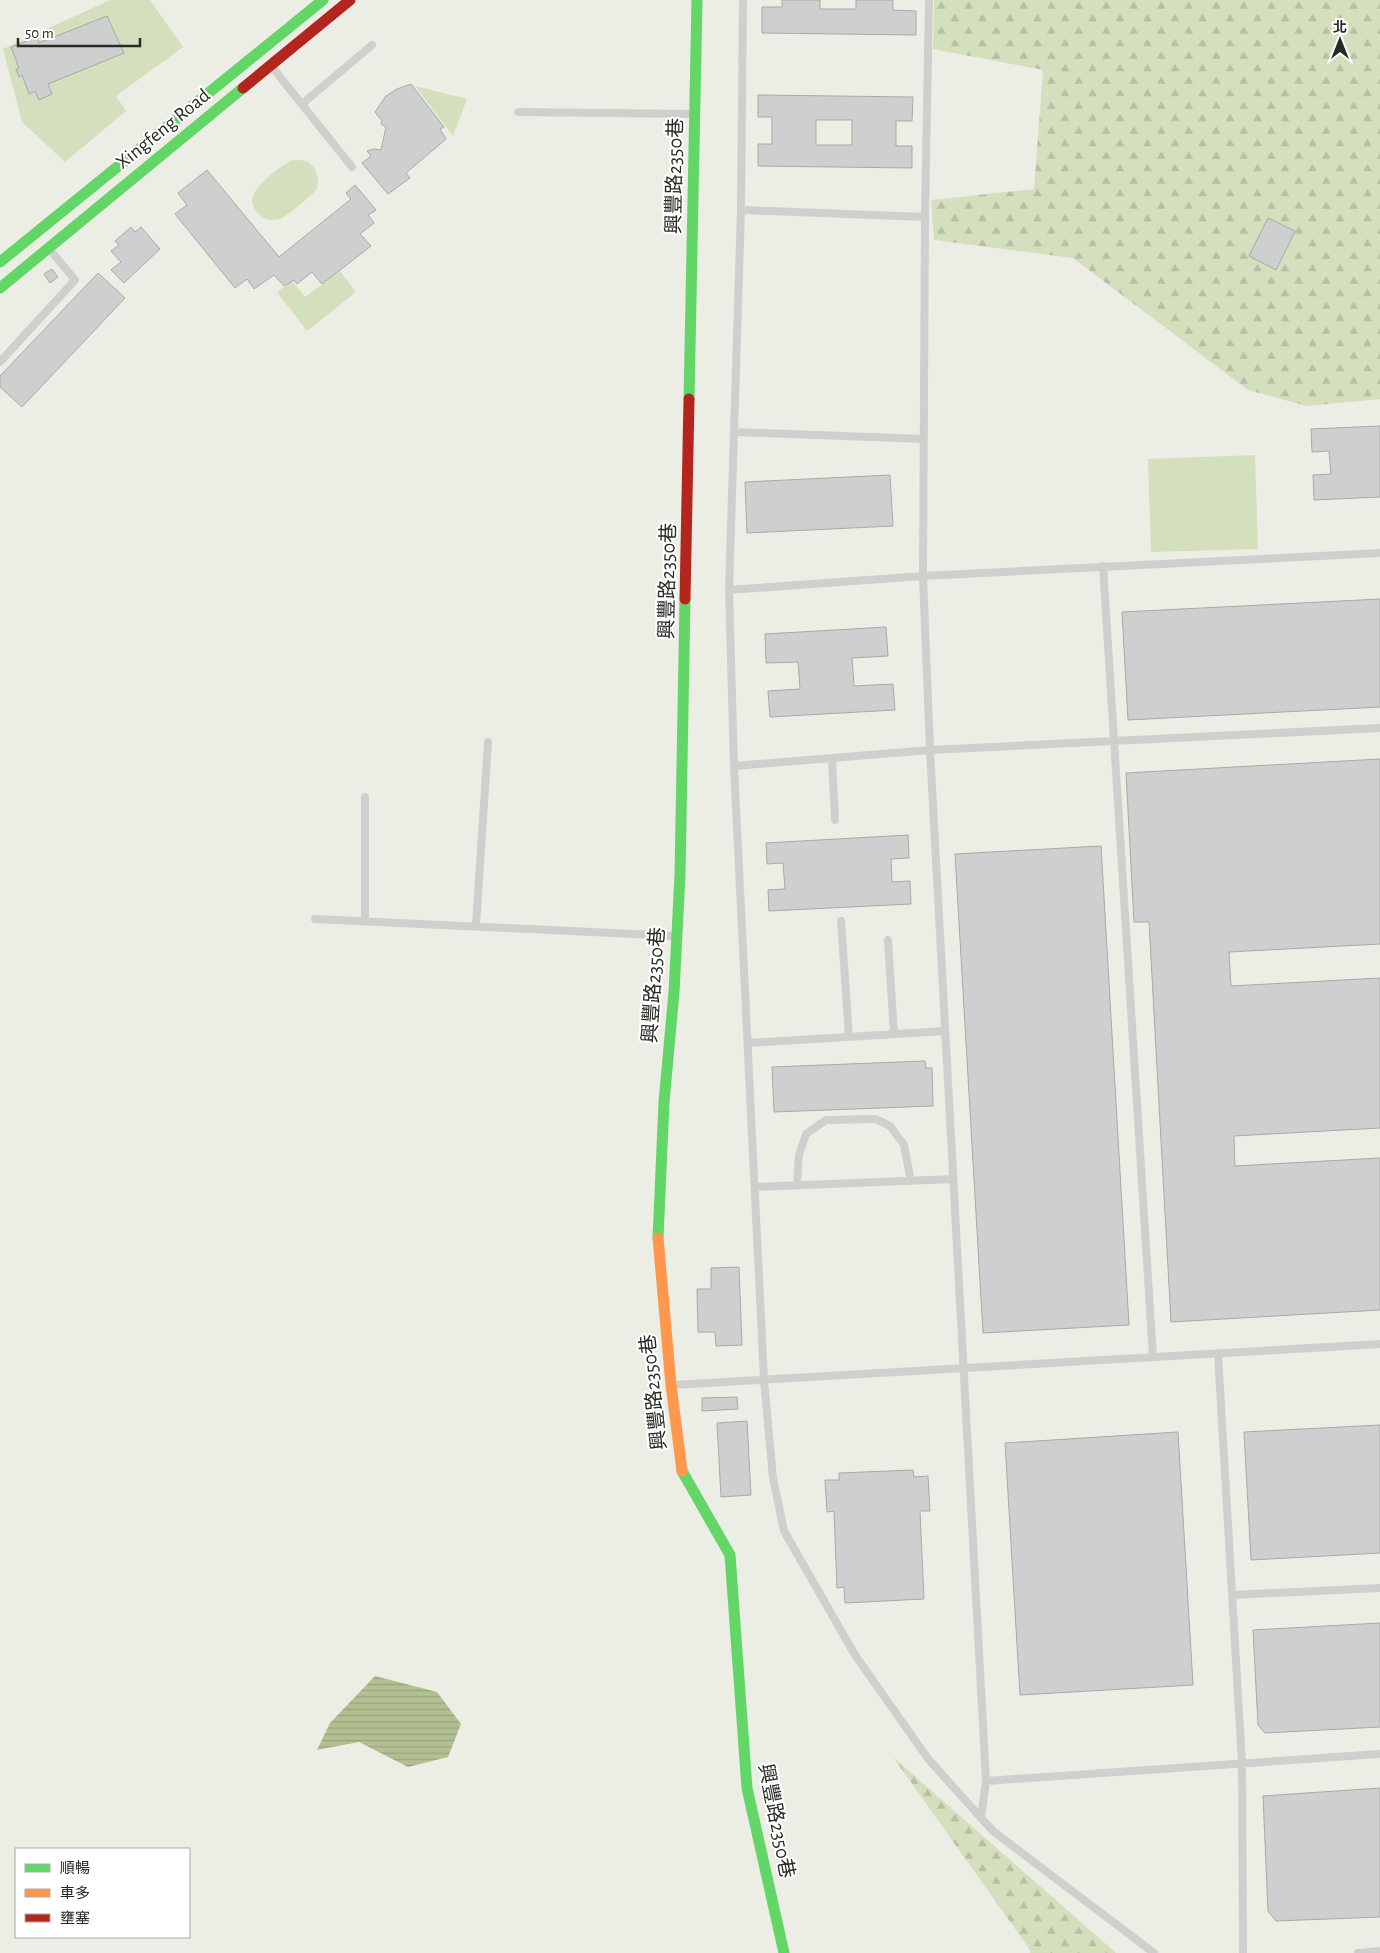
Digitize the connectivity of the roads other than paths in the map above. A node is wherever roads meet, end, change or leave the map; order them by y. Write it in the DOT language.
graph roads {
  1 [pos="324,0"];
  2 [pos="350,0"];
  3 [pos="697,0"];
  4 [pos="742,0"];
  5 [pos="929,0"];
  6 [pos="372,45"];
  7 [pos="260,52"];
  8 [pos="270,66"];
  9 [pos="302,104"];
  10 [pos="518,112"];
  11 [pos="695,114"];
  12 [pos="352,167"];
  13 [pos="741,210"];
  14 [pos="926,218"];
  15 [pos="37,232"];
  16 [pos="48,248"];
  17 [pos="0,262"];
  18 [pos="0,288"];
  19 [pos="0,362"];
  20 [pos="734,432"];
  21 [pos="924,439"];
  22 [pos="1380,553"];
  23 [pos="1103,566"];
  24 [pos="924,576"];
  25 [pos="728,590"];
  26 [pos="1380,728"];
  27 [pos="1114,741"];
  28 [pos="488,742"];
  29 [pos="930,750"];
  30 [pos="832,758"];
  31 [pos="734,766"];
  32 [pos="365,797"];
  33 [pos="835,820"];
  34 [pos="315,919"];
  35 [pos="365,921"];
  36 [pos="841,921"];
  37 [pos="476,926"];
  38 [pos="677,936"];
  39 [pos="888,940"];
  40 [pos="945,1031"];
  41 [pos="894,1034"];
  42 [pos="849,1037"];
  43 [pos="748,1043"];
  44 [pos="953,1180"];
  45 [pos="911,1181"];
  46 [pos="797,1185"];
  47 [pos="755,1187"];
  48 [pos="1380,1344"];
  49 [pos="1218,1354"];
  50 [pos="1153,1357"];
  51 [pos="963,1368"];
  52 [pos="764,1380"];
  53 [pos="671,1385"];
  54 [pos="1380,1588"];
  55 [pos="1232,1595"];
  56 [pos="1380,1754"];
  57 [pos="1242,1763"];
  58 [pos="986,1781"];
  59 [pos="981,1818"];
  60 [pos="1380,1951"];
  61 [pos="784,1953"];
  62 [pos="1154,1953"];
  63 [pos="1243,1953"];
  64 [pos="1358,1953"];
  1 -- 7 [label="street, Xingfeng Road"];
  2 -- 8 [label="street, Xingfeng Road"];
  3 -- 11 [label="street, 興豐路2350巷"];
  4 -- 13 [label="lane"];
  5 -- 14 [label="lane"];
  6 -- 9 [label="lane"];
  7 -- 8 [label="lane"];
  7 -- 15 [label="street, Xingfeng Road"];
  8 -- 9 [label="lane"];
  8 -- 16 [label="street, Xingfeng Road"];
  9 -- 12 [label="lane"];
  10 -- 11 [label="lane"];
  11 -- 38 [label="street, 興豐路2350巷"];
  13 -- 14 [label="lane"];
  13 -- 20 [label="lane"];
  14 -- 21 [label="lane"];
  15 -- 16 [label="lane"];
  15 -- 17 [label="street, Xingfeng Road"];
  16 -- 18 [label="street, Xingfeng Road"];
  16 -- 19 [label="lane"];
  20 -- 21 [label="lane"];
  20 -- 25 [label="lane"];
  21 -- 24 [label="lane"];
  22 -- 23 [label="lane"];
  23 -- 24 [label="lane"];
  23 -- 27 [label="lane"];
  24 -- 25 [label="lane"];
  24 -- 29 [label="lane"];
  25 -- 31 [label="lane"];
  26 -- 27 [label="lane"];
  27 -- 29 [label="lane"];
  27 -- 50 [label="lane"];
  28 -- 37 [label="lane"];
  29 -- 30 [label="lane"];
  29 -- 40 [label="lane"];
  30 -- 31 [label="lane"];
  30 -- 33 [label="lane"];
  31 -- 43 [label="lane"];
  32 -- 35 [label="lane"];
  34 -- 35 [label="lane"];
  35 -- 37 [label="lane"];
  36 -- 42 [label="lane"];
  37 -- 38 [label="lane"];
  38 -- 53 [label="street, 興豐路2350巷"];
  39 -- 41 [label="lane"];
  40 -- 41 [label="lane"];
  40 -- 44 [label="lane"];
  41 -- 42 [label="lane"];
  42 -- 43 [label="lane"];
  43 -- 47 [label="lane"];
  44 -- 45 [label="lane"];
  44 -- 51 [label="lane"];
  45 -- 46 [label="lane"];
  45 -- 46 [label="lane"];
  46 -- 47 [label="lane"];
  47 -- 52 [label="lane"];
  48 -- 49 [label="lane"];
  49 -- 50 [label="lane"];
  49 -- 55 [label="lane"];
  50 -- 51 [label="lane"];
  51 -- 52 [label="lane"];
  51 -- 58 [label="lane"];
  52 -- 53 [label="lane"];
  52 -- 59 [label="lane"];
  53 -- 61 [label="street, 興豐路2350巷"];
  54 -- 55 [label="lane"];
  55 -- 57 [label="lane"];
  56 -- 57 [label="lane"];
  57 -- 58 [label="lane"];
  57 -- 63 [label="lane"];
  58 -- 59 [label="lane"];
  59 -- 62 [label="lane"];
  60 -- 64 [label="lane"];
}
